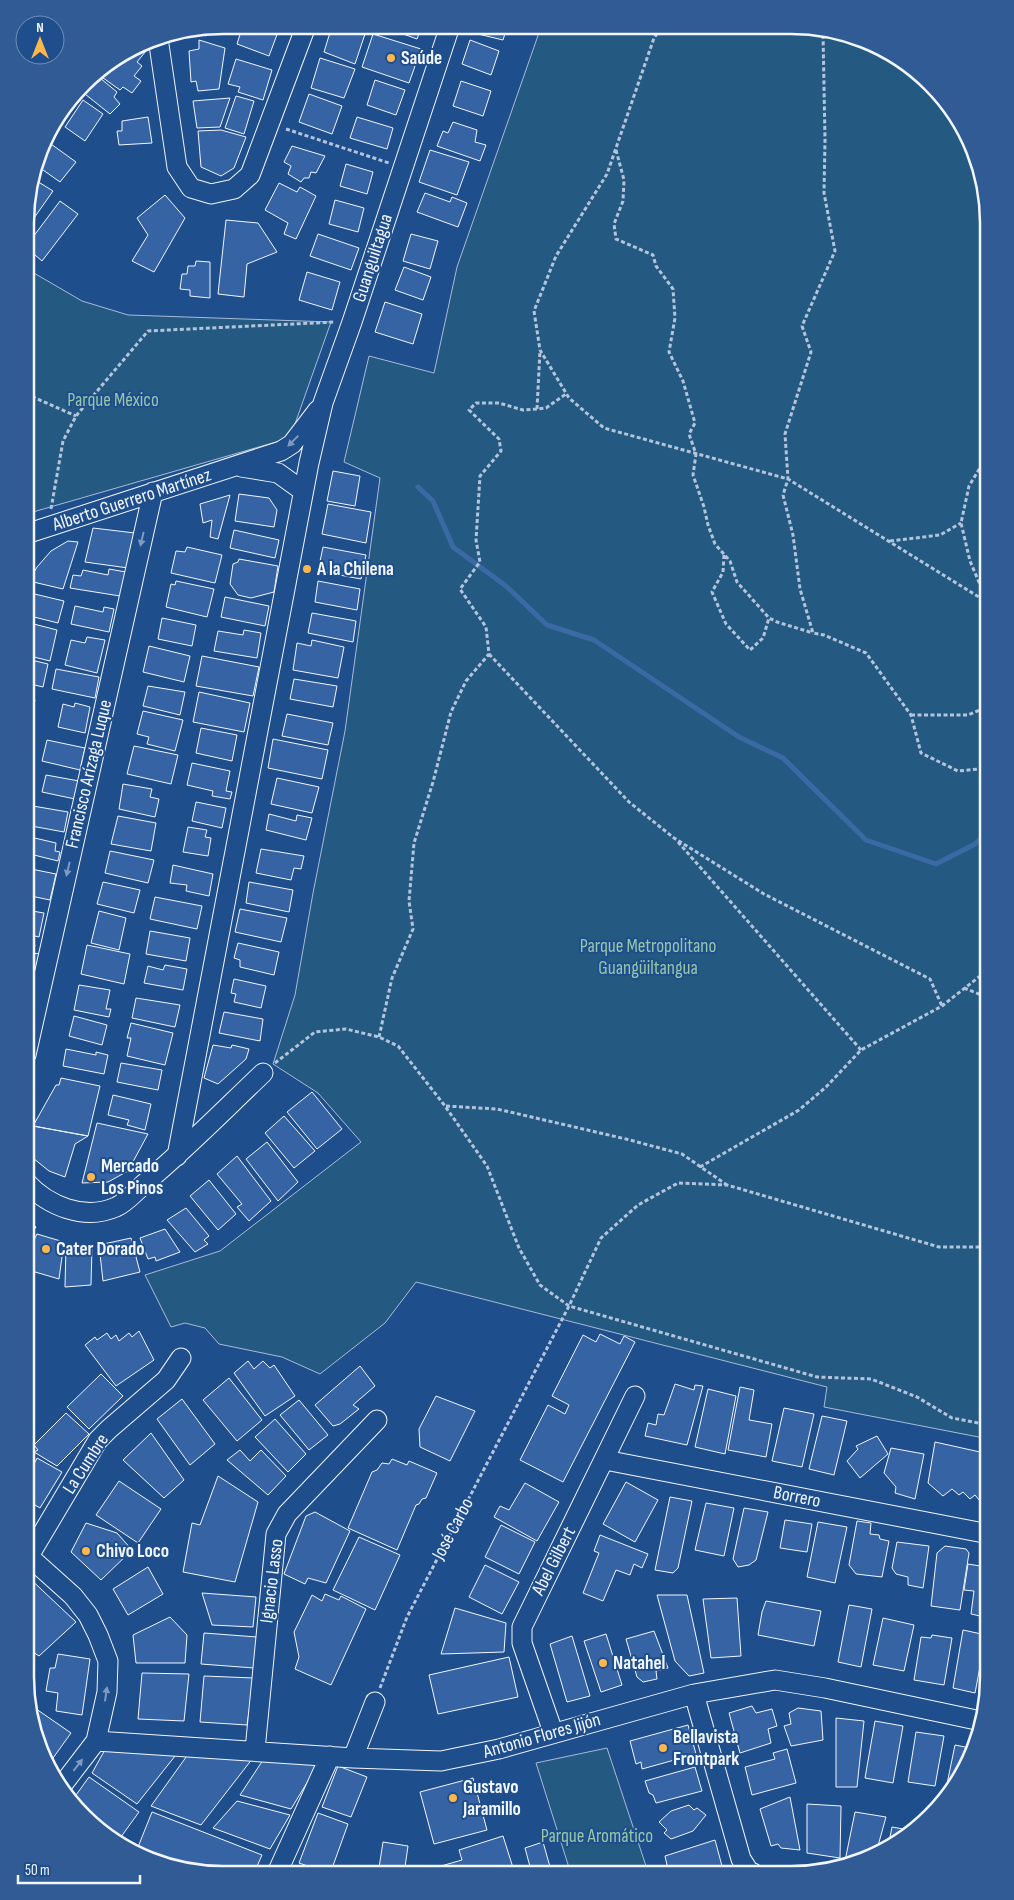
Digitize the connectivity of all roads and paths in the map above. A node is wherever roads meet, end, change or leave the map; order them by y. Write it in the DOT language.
graph roads {
  1 [pos="303,34"];
  2 [pos="447,34"];
  3 [pos="657,34"];
  4 [pos="823,36"];
  5 [pos="159,45"];
  6 [pos="285,128"];
  7 [pos="616,149"];
  8 [pos="396,166"];
  9 [pos="336,322"];
  10 [pos="540,350"];
  11 [pos="566,394"];
  12 [pos="34,398"];
  13 [pos="324,403"];
  14 [pos="537,409"];
  15 [pos="76,416"];
  16 [pos="696,454"];
  17 [pos="237,467"];
  18 [pos="980,468"];
  19 [pos="788,479"];
  20 [pos="303,491"];
  21 [pos="153,492"];
  22 [pos="51,511"];
  23 [pos="961,523"];
  24 [pos="34,531"];
  25 [pos="890,541"];
  26 [pos="724,555"];
  27 [pos="980,584"];
  28 [pos="980,597"];
  29 [pos="769,618"];
  30 [pos="813,633"];
  31 [pos="489,654"];
  32 [pos="980,710"];
  33 [pos="911,715"];
  34 [pos="980,769"];
  35 [pos="674,838"];
  36 [pos="980,976"];
  37 [pos="964,988"];
  38 [pos="980,994"];
  39 [pos="942,1006"];
  40 [pos="34,1020"];
  41 [pos="379,1037"];
  42 [pos="861,1050"];
  43 [pos="263,1073"];
  44 [pos="445,1106"];
  45 [pos="177,1156"];
  46 [pos="700,1167"];
  47 [pos="727,1185"];
  48 [pos="34,1189"];
  49 [pos="980,1246"];
  50 [pos="569,1306"];
  51 [pos="181,1358"];
  52 [pos="635,1396"];
  53 [pos="377,1420"];
  54 [pos="980,1423"];
  55 [pos="605,1460"];
  56 [pos="980,1532"];
  57 [pos="34,1543"];
  58 [pos="34,1563"];
  59 [pos="694,1694"];
  60 [pos="375,1702"];
  61 [pos="976,1720"];
  62 [pos="553,1732"];
  63 [pos="96,1741"];
  64 [pos="254,1750"];
  65 [pos="330,1756"];
  66 [pos="352,1758"];
  67 [pos="65,1781"];
  68 [pos="280,1866"];
  69 [pos="745,1866"];
  1 -- 5 [label="street"];
  2 -- 13 [label="street, Guanguiltagua"];
  3 -- 7 [label="path"];
  4 -- 19 [label="path"];
  6 -- 8 [label="path"];
  7 -- 10 [label="path"];
  7 -- 16 [label="path"];
  9 -- 15 [label="path"];
  10 -- 11 [label="path"];
  10 -- 14 [label="path"];
  11 -- 14 [label="path"];
  11 -- 16 [label="path"];
  12 -- 15 [label="path"];
  13 -- 17 [label="street, Alberto Guerrero Martínez, one-way"];
  13 -- 20 [label="street, Guanguiltagua"];
  14 -- 31 [label="path"];
  15 -- 22 [label="path"];
  16 -- 19 [label="path"];
  16 -- 26 [label="path"];
  17 -- 20 [label="street, Alberto Guerrero Martínez"];
  17 -- 21 [label="street, Alberto Guerrero Martínez"];
  18 -- 23 [label="path"];
  19 -- 25 [label="path"];
  19 -- 30 [label="path"];
  20 -- 45 [label="street, Guanguiltagua"];
  21 -- 24 [label="street, Alberto Guerrero Martínez"];
  21 -- 40 [label="street, Francisco Arízaga Luque, one-way"];
  23 -- 25 [label="path"];
  23 -- 27 [label="path"];
  25 -- 28 [label="path"];
  26 -- 29 [label="path"];
  26 -- 29 [label="path"];
  29 -- 30 [label="path"];
  30 -- 33 [label="path"];
  31 -- 35 [label="path"];
  31 -- 41 [label="path"];
  32 -- 33 [label="path"];
  33 -- 34 [label="path"];
  35 -- 39 [label="path"];
  35 -- 42 [label="path"];
  36 -- 37 [label="path"];
  37 -- 38 [label="path"];
  37 -- 39 [label="path"];
  39 -- 42 [label="path"];
  41 -- 43 [label="path"];
  41 -- 44 [label="path"];
  42 -- 46 [label="path"];
  43 -- 45 [label="street"];
  44 -- 46 [label="path"];
  44 -- 50 [label="path"];
  45 -- 48 [label="street"];
  46 -- 47 [label="path"];
  47 -- 49 [label="path"];
  47 -- 50 [label="path, José Carbo"];
  50 -- 54 [label="path"];
  50 -- 60 [label="path, José Carbo"];
  51 -- 57 [label="street, La Cumbre"];
  52 -- 55 [label="street, Abel Gilbert"];
  53 -- 64 [label="street, Ignacio Lasso"];
  55 -- 56 [label="street, Borrero"];
  55 -- 62 [label="street, Abel Gilbert"];
  63 -- 58 [label="street, one-way"];
  59 -- 61 [label="street, Antonio Flores Jijón"];
  59 -- 62 [label="street, Antonio Flores Jijón"];
  59 -- 69 [label="street"];
  60 -- 66 [label="street"];
  62 -- 66 [label="street, Antonio Flores Jijón"];
  63 -- 64 [label="street, Antonio Flores Jijón"];
  67 -- 63 [label="street, one-way"];
  64 -- 65 [label="street, Antonio Flores Jijón"];
  65 -- 66 [label="street, Antonio Flores Jijón"];
  65 -- 68 [label="street"];
}
